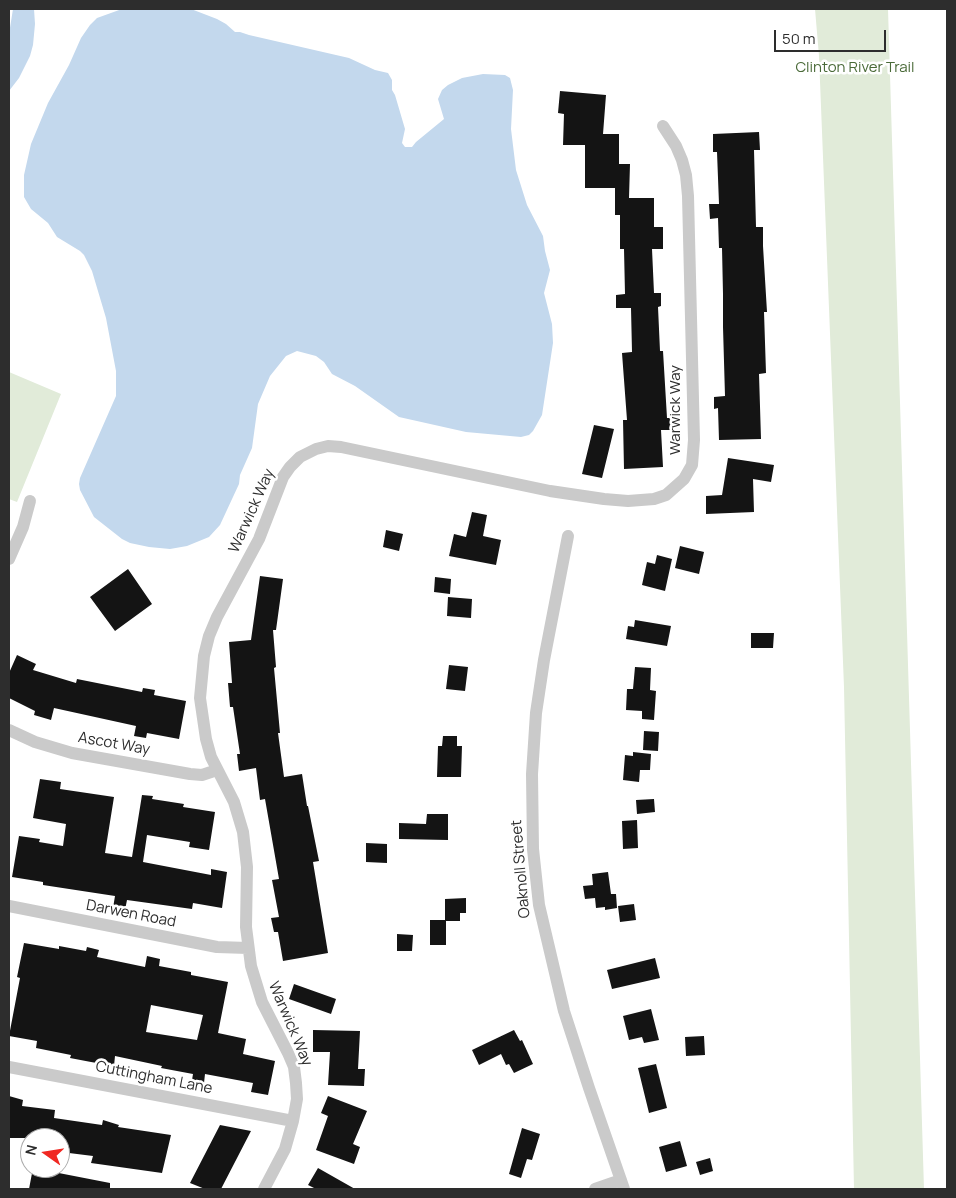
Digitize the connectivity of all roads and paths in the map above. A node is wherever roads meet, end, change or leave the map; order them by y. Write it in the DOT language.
graph roads {
  1 [pos="663,126"];
  2 [pos="30,501"];
  3 [pos="568,536"];
  4 [pos="9,559"];
  5 [pos="9,730"];
  6 [pos="217,770"];
  7 [pos="9,906"];
  8 [pos="248,948"];
  9 [pos="9,1067"];
  10 [pos="294,1121"];
  11 [pos="622,1184"];
  12 [pos="264,1189"];
  13 [pos="595,1189"];
  1 -- 6 [label="street, Warwick Way"];
  2 -- 4 [label="street"];
  3 -- 11 [label="street, Oaknoll Street"];
  5 -- 6 [label="street, Ascot Way"];
  6 -- 8 [label="street, Warwick Way"];
  7 -- 8 [label="street, Darwen Road"];
  8 -- 10 [label="street, Warwick Way"];
  9 -- 10 [label="street, Cuttingham Lane"];
  10 -- 12 [label="street, Warwick Way"];
  11 -- 13 [label="street"];
}
